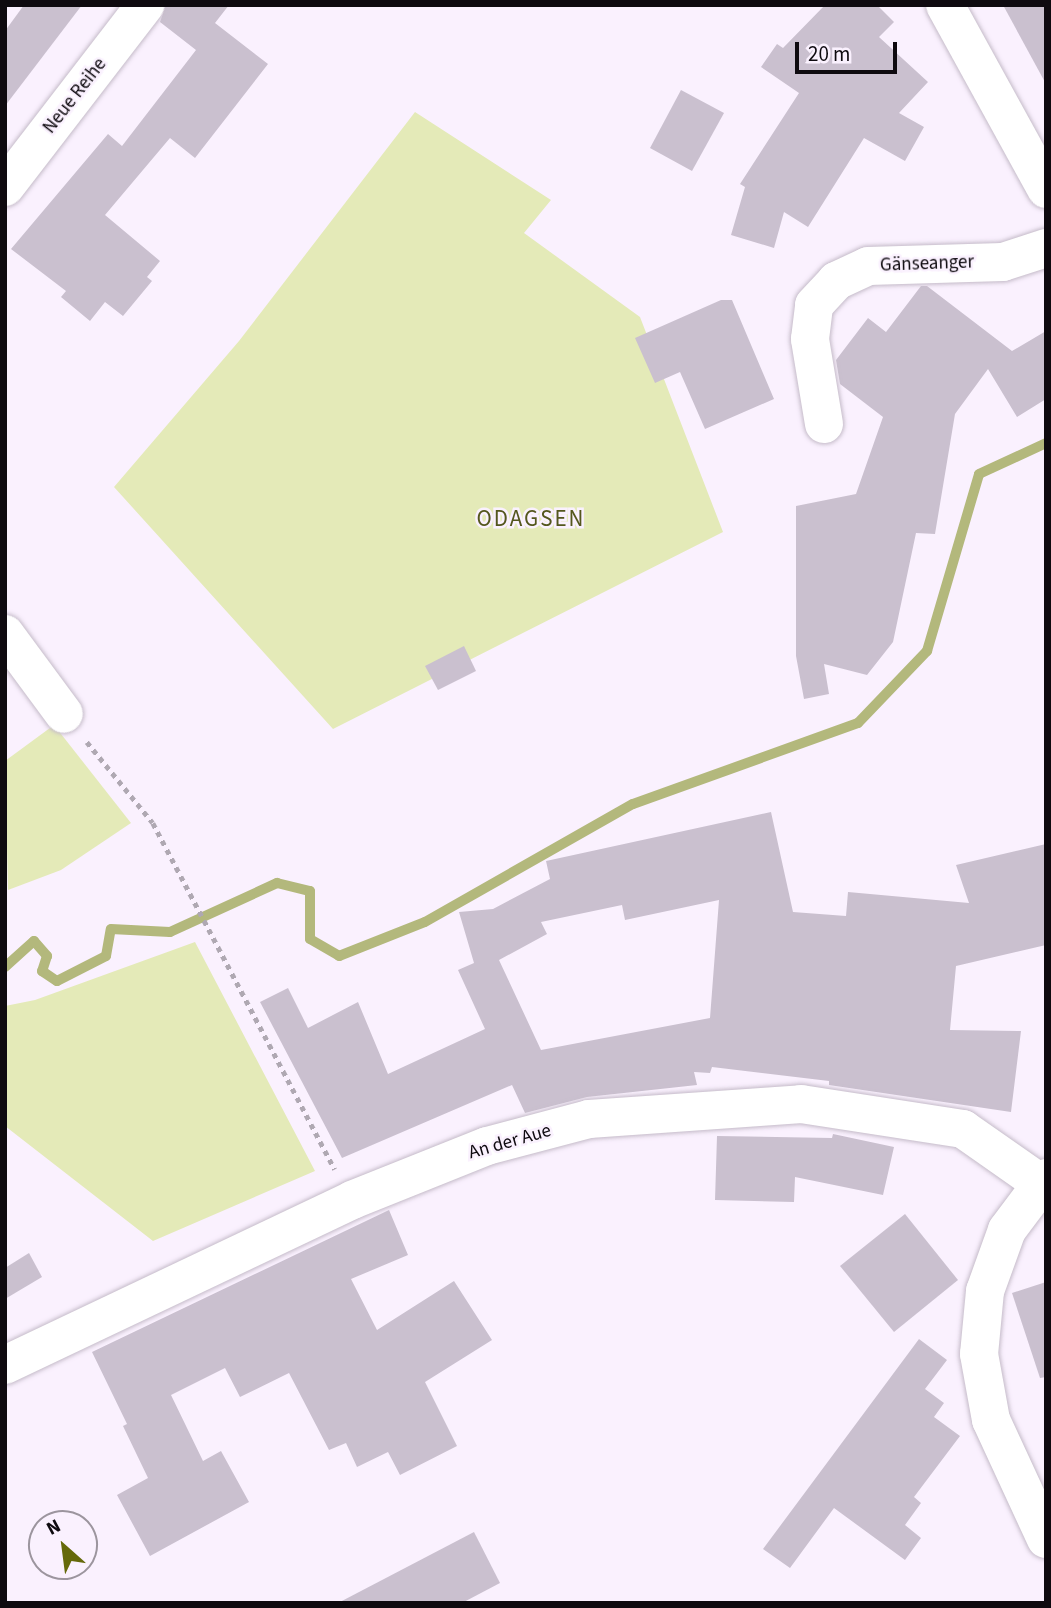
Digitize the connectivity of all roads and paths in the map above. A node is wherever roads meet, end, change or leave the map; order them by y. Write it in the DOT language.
graph roads {
  1 [pos="145,5"];
  2 [pos="945,5"];
  3 [pos="5,187"];
  4 [pos="1046,188"];
  5 [pos="1046,248"];
  6 [pos="824,424"];
  7 [pos="5,634"];
  8 [pos="64,713"];
  9 [pos="1043,1180"];
  10 [pos="352,1200"];
  11 [pos="5,1365"];
  12 [pos="1046,1539"];
  1 -- 3 [label="street, Neue Reihe"];
  2 -- 4 [label="street"];
  5 -- 6 [label="street, Gänseanger"];
  7 -- 8 [label="street"];
  8 -- 10 [label="path"];
  9 -- 10 [label="street, An der Aue"];
  9 -- 12 [label="street"];
  10 -- 11 [label="street, An der Aue"];
}
